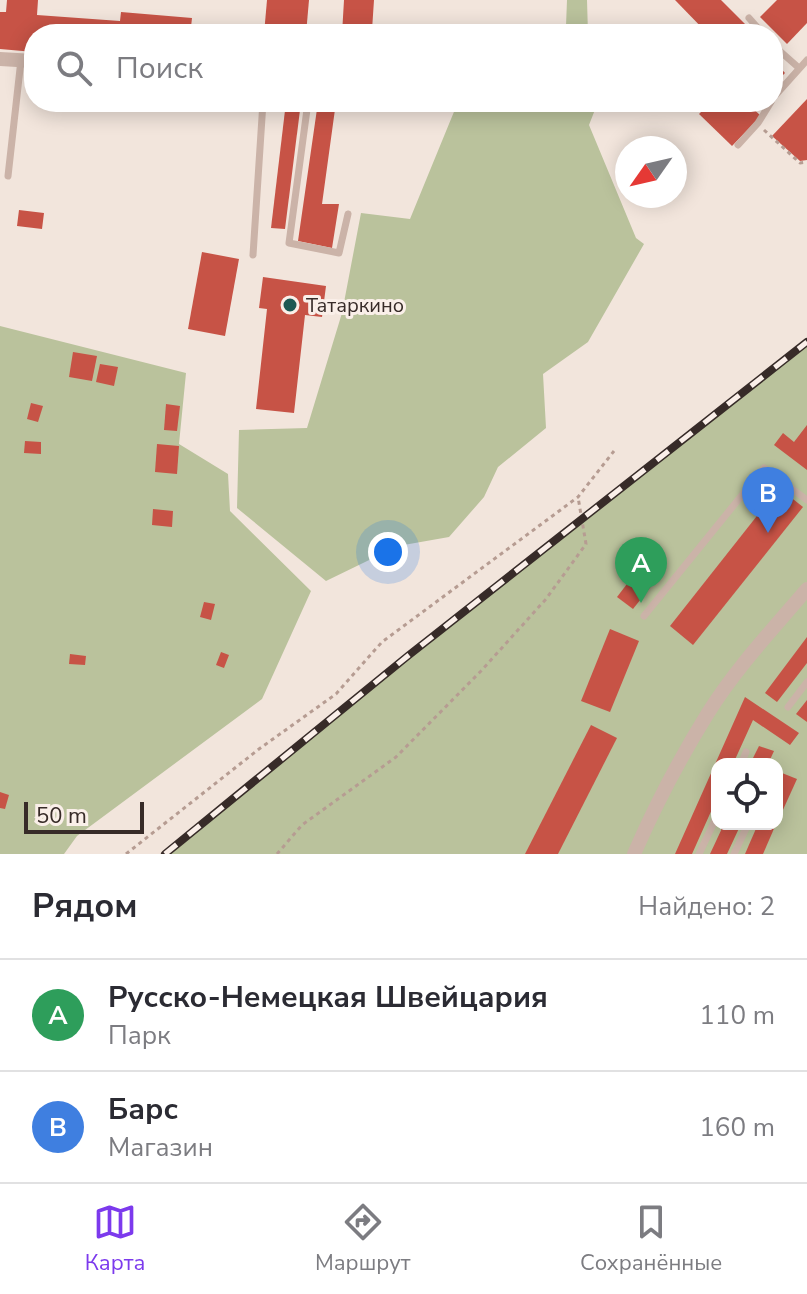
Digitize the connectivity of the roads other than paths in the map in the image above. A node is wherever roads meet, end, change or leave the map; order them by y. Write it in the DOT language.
graph roads {
  1 [pos="749,18"];
  2 [pos="754,24"];
  3 [pos="783,54"];
  4 [pos="0,59"];
  5 [pos="24,60"];
  6 [pos="807,60"];
  7 [pos="799,68"];
  8 [pos="24,83"];
  9 [pos="783,87"];
  10 [pos="262,112"];
  11 [pos="307,112"];
  12 [pos="765,112"];
  13 [pos="738,145"];
  14 [pos="8,176"];
  15 [pos="348,214"];
  16 [pos="253,255"];
  17 [pos="807,500"];
  18 [pos="807,589"];
  19 [pos="644,616"];
  20 [pos="807,682"];
  21 [pos="788,707"];
  22 [pos="746,752"];
  23 [pos="744,758"];
  24 [pos="711,829"];
  25 [pos="745,830"];
  26 [pos="634,854"];
  27 [pos="699,854"];
  28 [pos="734,854"];
  1 -- 2 [label="lane"];
  3 -- 7 [label="lane"];
  4 -- 5 [label="street"];
  6 -- 7 [label="lane"];
  7 -- 9 [label="lane"];
  8 -- 14 [label="lane"];
  10 -- 16 [label="lane"];
  11 -- 15 [label="lane"];
  12 -- 13 [label="lane"];
  17 -- 19 [label="lane"];
  18 -- 26 [label="street"];
  20 -- 21 [label="lane"];
  22 -- 23 [label="lane"];
  24 -- 27 [label="lane"];
  25 -- 28 [label="lane"];
}
